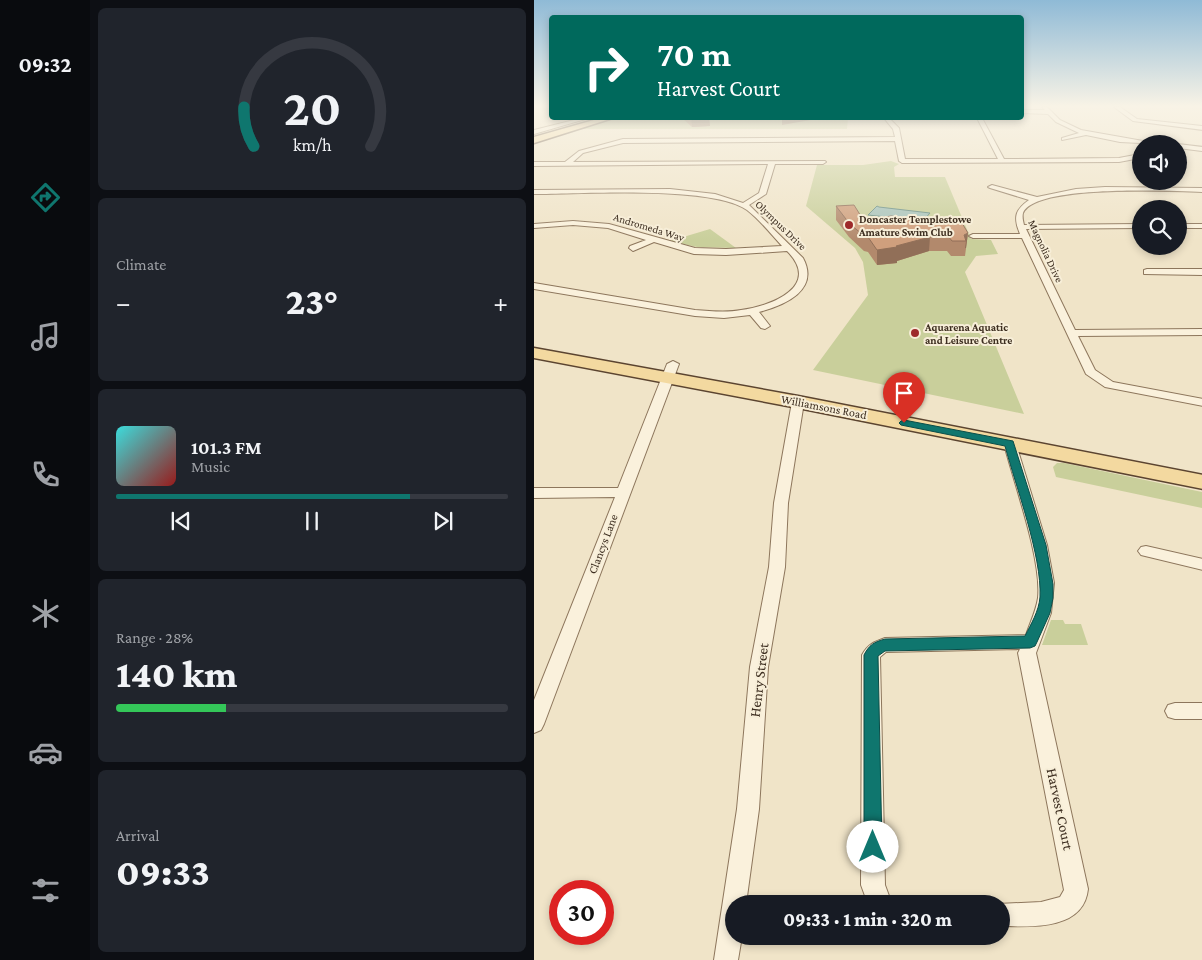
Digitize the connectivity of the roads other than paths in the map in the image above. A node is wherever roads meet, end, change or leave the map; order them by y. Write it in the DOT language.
graph roads {
  1 [pos="582,152"];
  2 [pos="900,152"];
  3 [pos="997,152"];
  4 [pos="1132,159"];
  5 [pos="1002,161"];
  6 [pos="823,162"];
  7 [pos="772,163"];
  8 [pos="534,164"];
  9 [pos="566,164"];
  10 [pos="992,187"];
  11 [pos="1202,190"];
  12 [pos="534,193"];
  13 [pos="1035,199"];
  14 [pos="744,205"];
  15 [pos="534,226"];
  16 [pos="1022,226"];
  17 [pos="1132,226"];
  18 [pos="1187,226"];
  19 [pos="1202,226"];
  20 [pos="973,236"];
  21 [pos="1025,236"];
  22 [pos="652,240"];
  23 [pos="633,248"];
  24 [pos="788,248"];
  25 [pos="1147,272"];
  26 [pos="1202,272"];
  27 [pos="534,286"];
  28 [pos="752,312"];
  29 [pos="765,326"];
  30 [pos="1202,332"];
  31 [pos="1072,333"];
  32 [pos="534,339"];
  33 [pos="534,353"];
  34 [pos="670,371"];
  35 [pos="798,402"];
  36 [pos="1202,403"];
  37 [pos="1010,436"];
  38 [pos="1202,466"];
  39 [pos="1202,482"];
  40 [pos="623,492"];
  41 [pos="534,493"];
  42 [pos="1146,551"];
  43 [pos="1202,565"];
  44 [pos="1030,642"];
  45 [pos="1202,711"];
  46 [pos="1175,712"];
  47 [pos="534,724"];
  48 [pos="877,895"];
  49 [pos="1010,914"];
  50 [pos="726,960"];
  1 -- 9 [label="street"];
  2 -- 5 [label="street"];
  3 -- 5 [label="street"];
  4 -- 5 [label="street"];
  6 -- 7 [label="street"];
  7 -- 9 [label="street"];
  7 -- 14 [label="street"];
  8 -- 9 [label="street"];
  10 -- 13 [label="street"];
  11 -- 13 [label="street"];
  12 -- 14 [label="street, Olympus Drive"];
  13 -- 16 [label="street, Magnolia Drive"];
  14 -- 24 [label="street, Olympus Drive"];
  15 -- 22 [label="street, Andromeda Way"];
  16 -- 17 [label="street"];
  16 -- 21 [label="street, Magnolia Drive"];
  18 -- 19 [label="street"];
  20 -- 21 [label="street"];
  21 -- 31 [label="street, Magnolia Drive"];
  22 -- 23 [label="street"];
  22 -- 24 [label="street, Andromeda Way"];
  24 -- 28 [label="street, Olympus Drive"];
  25 -- 26 [label="street"];
  27 -- 28 [label="street, Olympus Drive"];
  28 -- 29 [label="street"];
  30 -- 31 [label="street"];
  31 -- 36 [label="street, Magnolia Drive"];
  32 -- 34 [label="main road, Williamsons Road"];
  33 -- 34 [label="main road, Williamsons Road"];
  34 -- 35 [label="main road, Williamsons Road"];
  34 -- 37 [label="main road, Williamsons Road"];
  34 -- 40 [label="street, Clancys Lane"];
  35 -- 37 [label="main road, Williamsons Road"];
  35 -- 50 [label="street, Henry Street"];
  37 -- 38 [label="main road, Williamsons Road"];
  37 -- 39 [label="main road, Williamsons Road"];
  37 -- 44 [label="street, Harvest Court"];
  40 -- 41 [label="street"];
  40 -- 47 [label="street, Clancys Lane"];
  42 -- 43 [label="street"];
  44 -- 48 [label="street"];
  44 -- 49 [label="street, Harvest Court"];
  45 -- 46 [label="street"];
}
